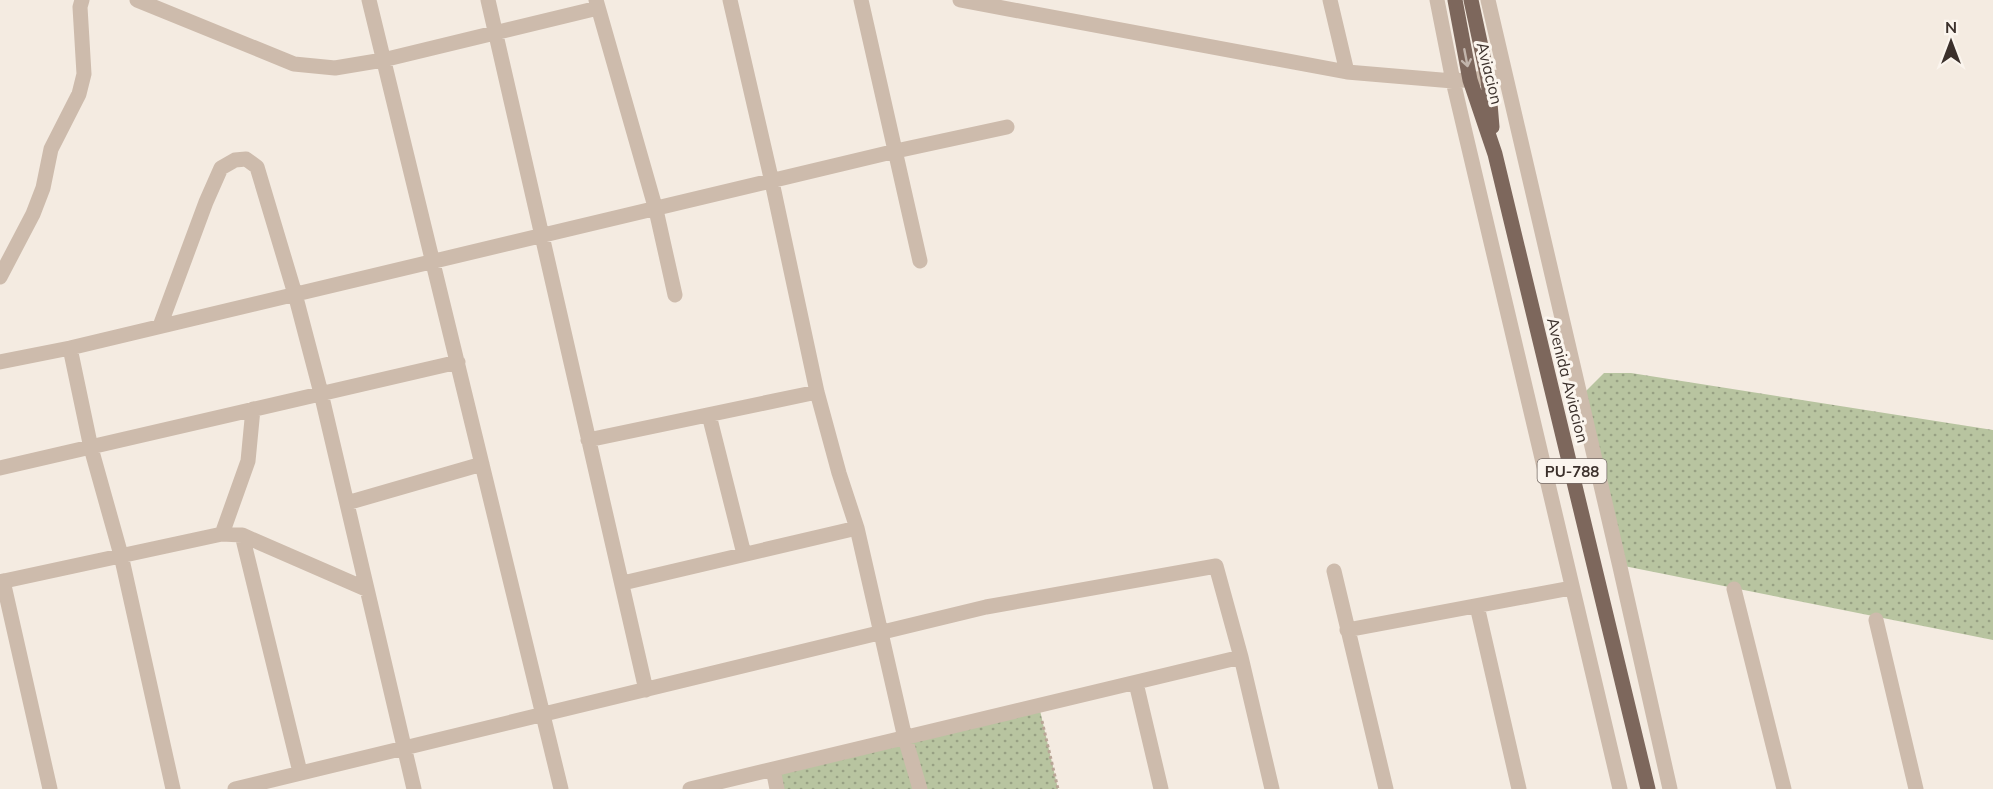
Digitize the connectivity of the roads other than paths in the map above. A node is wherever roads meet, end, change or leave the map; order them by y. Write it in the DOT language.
graph roads {
  1 [pos="82,0"];
  2 [pos="137,0"];
  3 [pos="369,0"];
  4 [pos="488,0"];
  5 [pos="730,0"];
  6 [pos="861,0"];
  7 [pos="960,0"];
  8 [pos="1330,0"];
  9 [pos="1437,0"];
  10 [pos="1455,0"];
  11 [pos="1471,0"];
  12 [pos="1488,0"];
  13 [pos="597,4"];
  14 [pos="495,32"];
  15 [pos="383,60"];
  16 [pos="1347,72"];
  17 [pos="1506,76"];
  18 [pos="1488,79"];
  19 [pos="1470,80"];
  20 [pos="1453,81"];
  21 [pos="1007,127"];
  22 [pos="896,151"];
  23 [pos="1495,154"];
  24 [pos="772,182"];
  25 [pos="656,210"];
  26 [pos="542,236"];
  27 [pos="433,261"];
  28 [pos="920,261"];
  29 [pos="0,278"];
  30 [pos="295,294"];
  31 [pos="675,295"];
  32 [pos="160,326"];
  33 [pos="70,348"];
  34 [pos="0,362"];
  35 [pos="458,362"];
  36 [pos="817,392"];
  37 [pos="321,393"];
  38 [pos="253,409"];
  39 [pos="709,415"];
  40 [pos="588,440"];
  41 [pos="91,448"];
  42 [pos="482,464"];
  43 [pos="0,468"];
  44 [pos="347,503"];
  45 [pos="856,528"];
  46 [pos="222,534"];
  47 [pos="242,535"];
  48 [pos="744,554"];
  49 [pos="121,555"];
  50 [pos="1334,571"];
  51 [pos="2,582"];
  52 [pos="623,583"];
  53 [pos="1571,588"];
  54 [pos="1734,589"];
  55 [pos="366,590"];
  56 [pos="1477,606"];
  57 [pos="1876,620"];
  58 [pos="1347,630"];
  59 [pos="882,632"];
  60 [pos="1241,657"];
  61 [pos="1136,683"];
  62 [pos="646,690"];
  63 [pos="543,715"];
  64 [pos="905,738"];
  65 [pos="405,748"];
  66 [pos="773,769"];
  67 [pos="300,772"];
  68 [pos="50,789"];
  69 [pos="173,789"];
  70 [pos="236,789"];
  71 [pos="414,789"];
  72 [pos="561,789"];
  73 [pos="690,789"];
  74 [pos="777,789"];
  75 [pos="920,789"];
  76 [pos="1161,789"];
  77 [pos="1272,789"];
  78 [pos="1386,789"];
  79 [pos="1519,789"];
  80 [pos="1620,789"];
  81 [pos="1648,789"];
  82 [pos="1670,789"];
  83 [pos="1784,789"];
  84 [pos="1916,789"];
  1 -- 29 [label="street"];
  2 -- 15 [label="street"];
  3 -- 15 [label="street"];
  4 -- 14 [label="street"];
  5 -- 24 [label="street"];
  6 -- 22 [label="street"];
  7 -- 16 [label="street"];
  8 -- 16 [label="street"];
  9 -- 20 [label="street"];
  10 -- 19 [label="main road, Aviacion, one-way"];
  11 -- 18 [label="main road"];
  12 -- 17 [label="street"];
  13 -- 14 [label="street"];
  13 -- 25 [label="street"];
  14 -- 15 [label="street"];
  14 -- 26 [label="street"];
  15 -- 27 [label="street"];
  16 -- 20 [label="street"];
  17 -- 18 [label="street"];
  17 -- 82 [label="street"];
  18 -- 19 [label="street"];
  18 -- 23 [label="main road"];
  19 -- 20 [label="street"];
  19 -- 23 [label="main road, Aviacion"];
  20 -- 53 [label="street"];
  21 -- 22 [label="street"];
  22 -- 24 [label="street"];
  22 -- 28 [label="street"];
  23 -- 81 [label="main road, Avenida Aviacion / PU-788"];
  24 -- 25 [label="street"];
  24 -- 36 [label="street"];
  25 -- 26 [label="street"];
  25 -- 31 [label="street"];
  26 -- 27 [label="street"];
  26 -- 40 [label="street"];
  27 -- 30 [label="street"];
  27 -- 35 [label="street"];
  30 -- 32 [label="street"];
  30 -- 32 [label="street"];
  30 -- 37 [label="street"];
  32 -- 33 [label="street"];
  33 -- 34 [label="street"];
  33 -- 41 [label="street"];
  35 -- 37 [label="street"];
  35 -- 42 [label="street"];
  36 -- 39 [label="street"];
  36 -- 45 [label="street"];
  37 -- 38 [label="street"];
  37 -- 44 [label="street"];
  38 -- 41 [label="street"];
  38 -- 46 [label="street"];
  39 -- 40 [label="street"];
  39 -- 48 [label="street"];
  40 -- 52 [label="street"];
  41 -- 43 [label="street"];
  41 -- 49 [label="street"];
  42 -- 44 [label="street"];
  42 -- 63 [label="street"];
  44 -- 55 [label="street"];
  45 -- 48 [label="street"];
  45 -- 59 [label="street"];
  46 -- 47 [label="street"];
  46 -- 49 [label="street"];
  47 -- 55 [label="street"];
  47 -- 67 [label="street"];
  48 -- 52 [label="street"];
  49 -- 51 [label="street"];
  49 -- 69 [label="street"];
  50 -- 58 [label="street"];
  51 -- 68 [label="street"];
  52 -- 62 [label="street"];
  53 -- 56 [label="street"];
  53 -- 80 [label="street"];
  54 -- 83 [label="street"];
  55 -- 65 [label="street"];
  56 -- 58 [label="street"];
  56 -- 79 [label="street"];
  57 -- 84 [label="street"];
  58 -- 78 [label="street"];
  59 -- 60 [label="street"];
  59 -- 62 [label="street"];
  59 -- 64 [label="street"];
  60 -- 61 [label="street"];
  60 -- 77 [label="street"];
  61 -- 64 [label="street"];
  61 -- 76 [label="street"];
  62 -- 63 [label="street"];
  63 -- 65 [label="street"];
  63 -- 72 [label="street"];
  64 -- 66 [label="street"];
  64 -- 75 [label="street"];
  65 -- 67 [label="street"];
  65 -- 71 [label="street"];
  66 -- 73 [label="street"];
  66 -- 74 [label="street"];
  67 -- 70 [label="street"];
}
